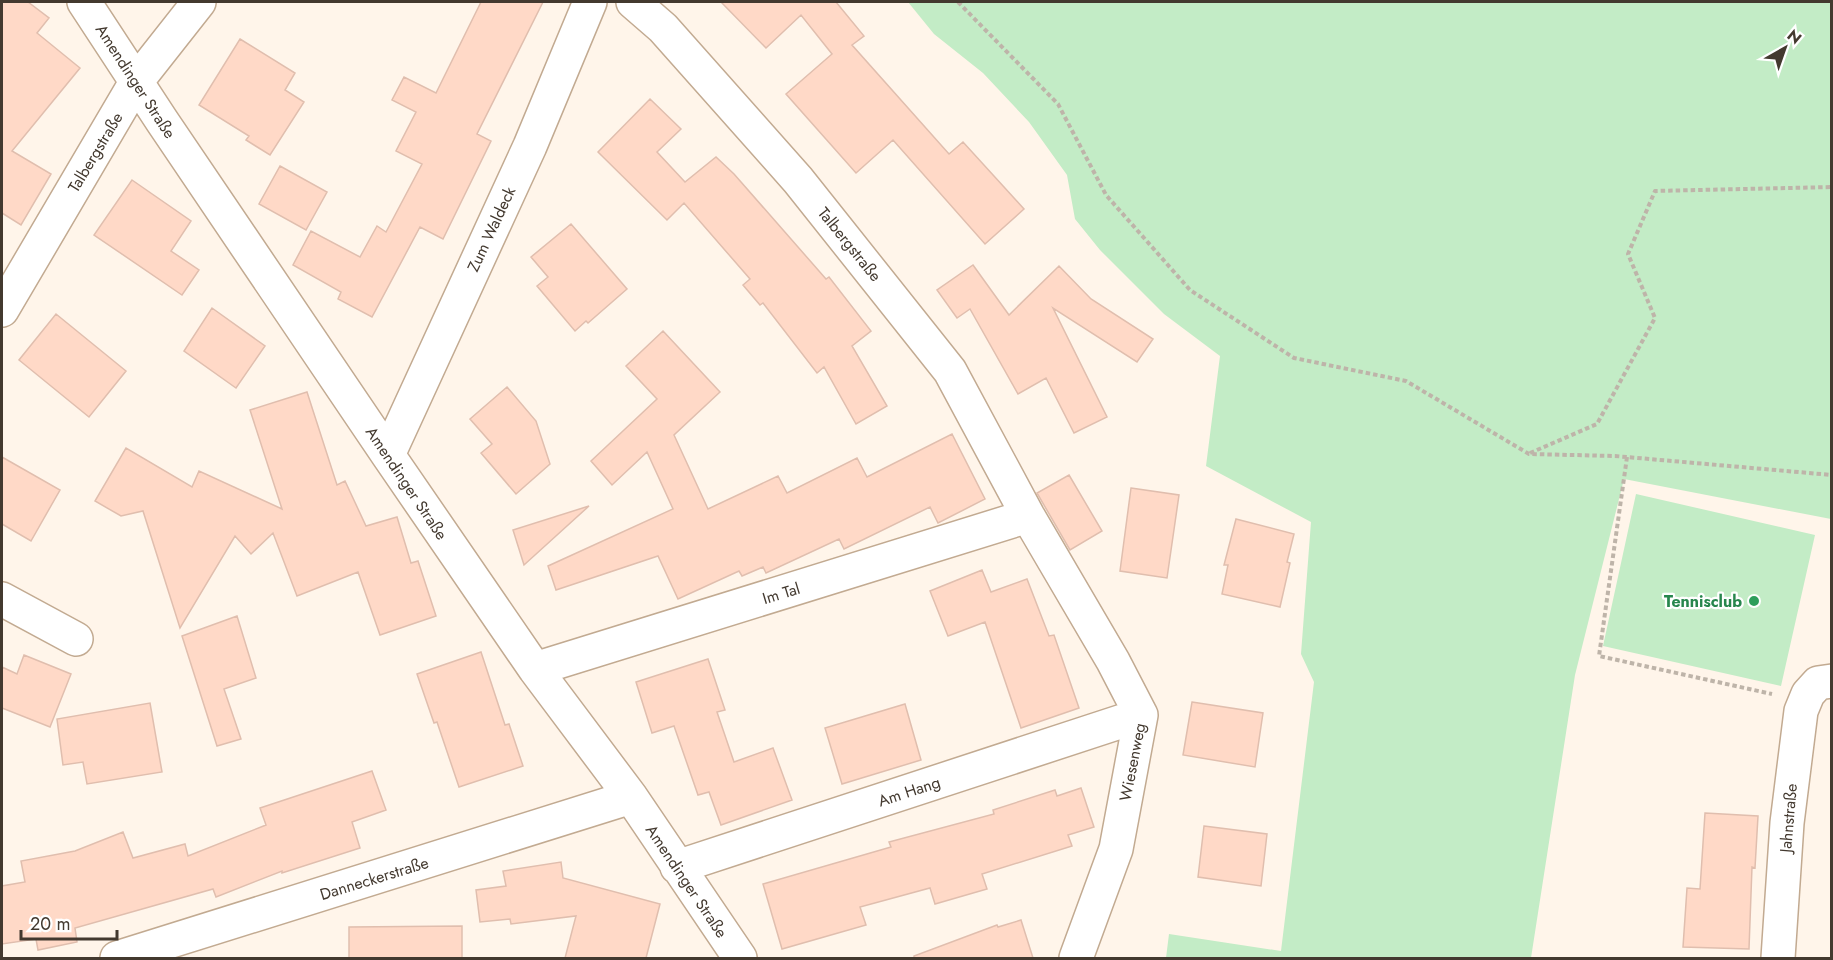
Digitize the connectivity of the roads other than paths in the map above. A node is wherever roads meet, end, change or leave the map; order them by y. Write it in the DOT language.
graph roads {
  1 [pos="84,2"];
  2 [pos="199,2"];
  3 [pos="590,2"];
  4 [pos="633,2"];
  5 [pos="136,82"];
  6 [pos="2,310"];
  7 [pos="388,455"];
  8 [pos="1028,516"];
  9 [pos="2,599"];
  10 [pos="76,639"];
  11 [pos="535,669"];
  12 [pos="1818,688"];
  13 [pos="1141,716"];
  14 [pos="631,797"];
  15 [pos="677,867"];
  16 [pos="117,958"];
  17 [pos="740,958"];
  18 [pos="1076,958"];
  19 [pos="1778,958"];
  1 -- 5 [label="street, Amendinger Straße"];
  2 -- 5 [label="street, Talbergstraße"];
  3 -- 7 [label="street, Zum Waldeck"];
  4 -- 8 [label="street, Talbergstraße"];
  5 -- 6 [label="street, Talbergstraße"];
  5 -- 7 [label="street, Amendinger Straße"];
  7 -- 11 [label="street, Amendinger Straße"];
  8 -- 11 [label="street, Im Tal"];
  8 -- 13 [label="street, Wiesenweg"];
  9 -- 10 [label="street"];
  11 -- 14 [label="street, Amendinger Straße"];
  12 -- 19 [label="street, Jahnstraße"];
  13 -- 15 [label="street, Am Hang"];
  13 -- 18 [label="street, Wiesenweg"];
  14 -- 15 [label="street, Amendinger Straße"];
  14 -- 16 [label="street, Danneckerstraße"];
  15 -- 17 [label="street, Amendinger Straße"];
}
